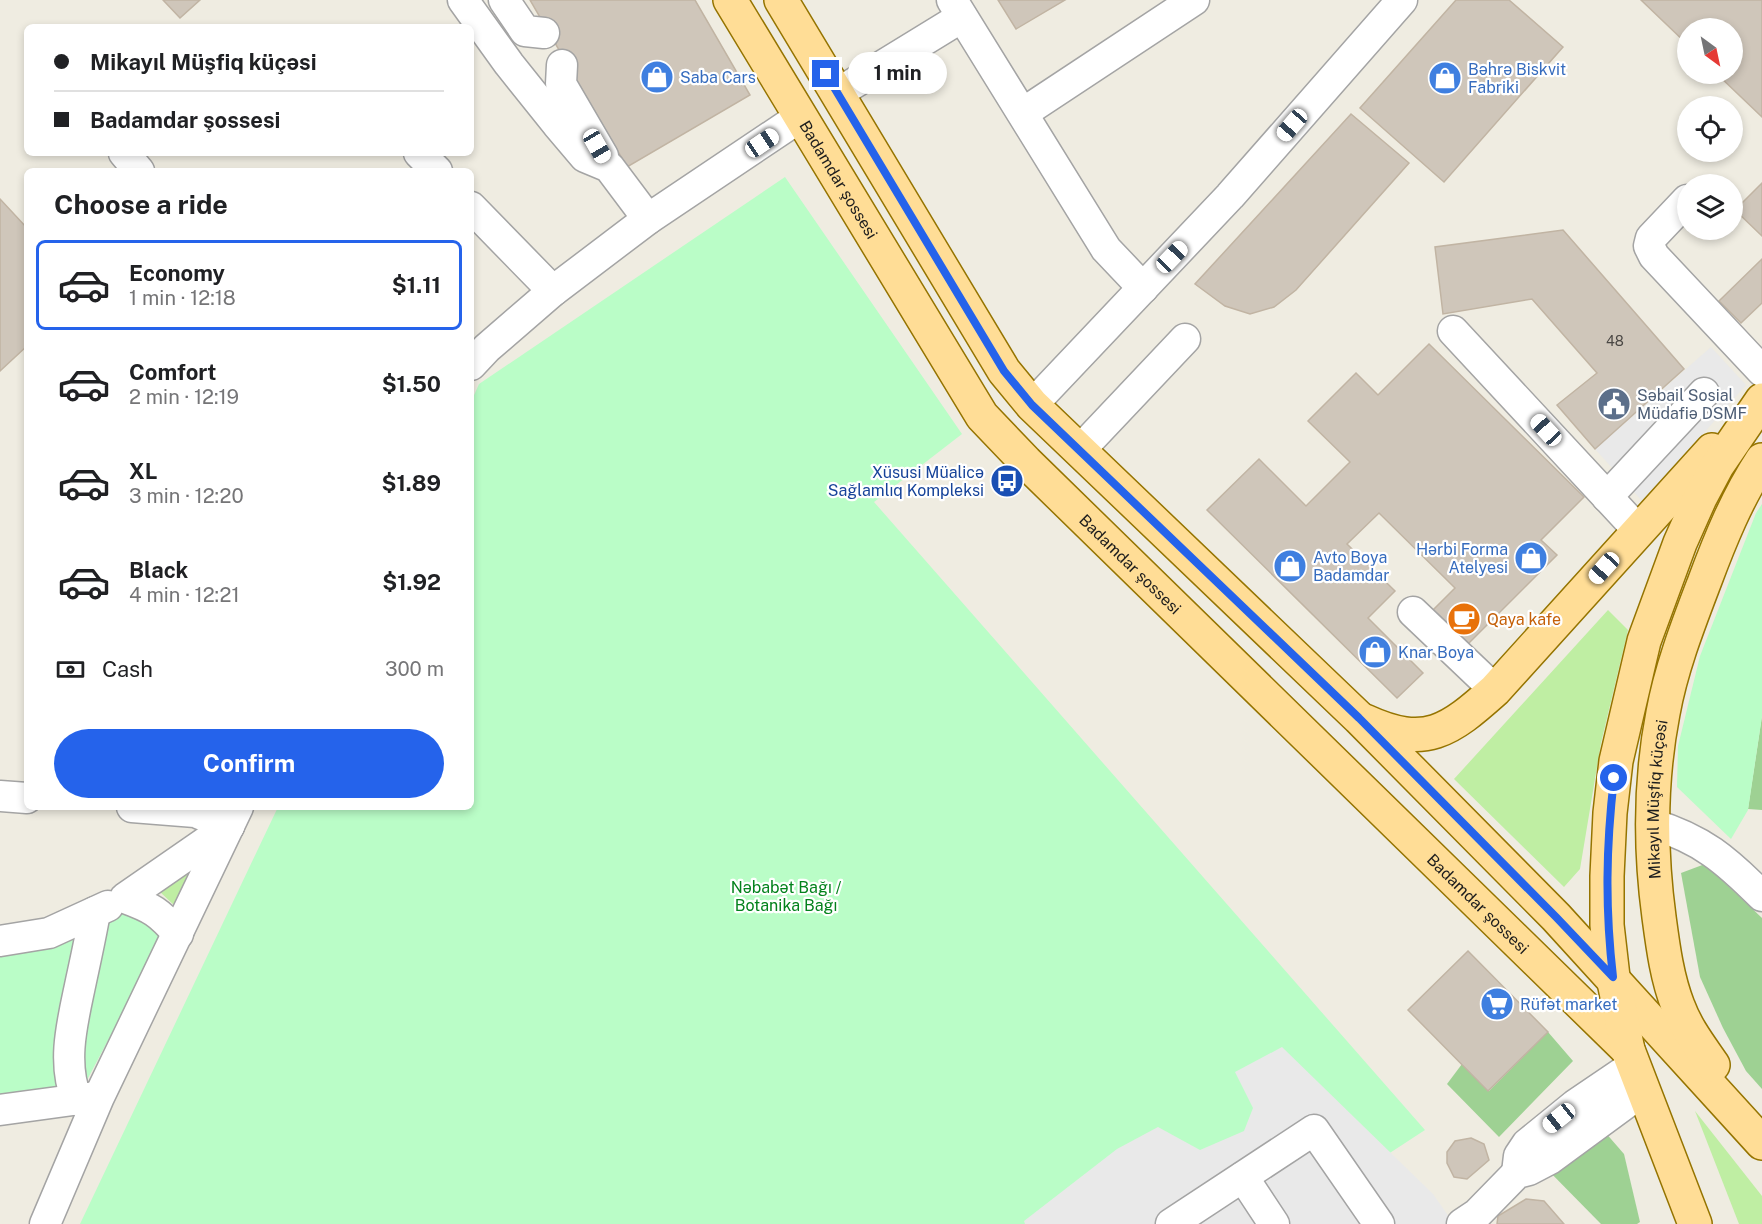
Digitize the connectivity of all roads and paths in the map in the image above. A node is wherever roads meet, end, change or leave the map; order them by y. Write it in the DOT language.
graph roads {
  1 [pos="463,0"];
  2 [pos="504,0"];
  3 [pos="730,0"];
  4 [pos="781,0"];
  5 [pos="1194,0"];
  6 [pos="1402,0"];
  7 [pos="957,9"];
  8 [pos="544,33"];
  9 [pos="562,65"];
  10 [pos="838,93"];
  11 [pos="1023,113"];
  12 [pos="800,117"];
  13 [pos="127,156"];
  14 [pos="422,156"];
  15 [pos="609,167"];
  16 [pos="137,168"];
  17 [pos="433,168"];
  18 [pos="474,210"];
  19 [pos="1677,211"];
  20 [pos="648,219"];
  21 [pos="1143,288"];
  22 [pos="553,291"];
  23 [pos="1453,331"];
  24 [pos="1185,339"];
  25 [pos="474,362"];
  26 [pos="1762,371"];
  27 [pos="1704,393"];
  28 [pos="1762,398"];
  29 [pos="1032,405"];
  30 [pos="1001,437"];
  31 [pos="1080,450"];
  32 [pos="1762,460"];
  33 [pos="1607,497"];
  34 [pos="1638,530"];
  35 [pos="1413,612"];
  36 [pos="1495,690"];
  37 [pos="1359,718"];
  38 [pos="0,796"];
  39 [pos="24,798"];
  40 [pos="170,810"];
  41 [pos="234,816"];
  42 [pos="1653,824"];
  43 [pos="1762,896"];
  44 [pos="125,898"];
  45 [pos="96,912"];
  46 [pos="178,934"];
  47 [pos="0,941"];
  48 [pos="1613,977"];
  49 [pos="1636,1068"];
  50 [pos="88,1098"];
  51 [pos="0,1110"];
  52 [pos="1762,1131"];
  53 [pos="1762,1143"];
  54 [pos="1243,1177"];
  55 [pos="45,1224"];
  56 [pos="1171,1224"];
  57 [pos="1274,1224"];
  58 [pos="1379,1224"];
  59 [pos="1462,1224"];
  60 [pos="1695,1224"];
  1 -- 15 [label="street"];
  2 -- 8 [label="street"];
  3 -- 12 [label="main road, Badamdar şossesi"];
  4 -- 10 [label="main road"];
  5 -- 11 [label="street"];
  6 -- 21 [label="street"];
  7 -- 10 [label="street"];
  7 -- 11 [label="street"];
  9 -- 15 [label="street"];
  10 -- 12 [label="main road"];
  10 -- 29 [label="main road"];
  11 -- 21 [label="street"];
  12 -- 20 [label="street"];
  12 -- 30 [label="main road, Badamdar şossesi"];
  13 -- 16 [label="street"];
  14 -- 17 [label="street"];
  15 -- 20 [label="street"];
  18 -- 22 [label="street"];
  19 -- 26 [label="street"];
  20 -- 22 [label="street"];
  21 -- 29 [label="street"];
  22 -- 25 [label="street"];
  23 -- 33 [label="street"];
  24 -- 31 [label="street"];
  27 -- 33 [label="street"];
  28 -- 34 [label="main road"];
  28 -- 48 [label="main road"];
  29 -- 30 [label="main road"];
  29 -- 31 [label="main road"];
  30 -- 49 [label="main road, Badamdar şossesi"];
  31 -- 37 [label="main road"];
  32 -- 42 [label="main road, Mikayıl Müşfiq küçəsi"];
  33 -- 34 [label="street"];
  34 -- 36 [label="main road"];
  35 -- 36 [label="street"];
  36 -- 37 [label="main road"];
  37 -- 48 [label="main road"];
  38 -- 39 [label="street"];
  40 -- 41 [label="street"];
  41 -- 44 [label="street"];
  41 -- 46 [label="street"];
  42 -- 43 [label="street"];
  42 -- 52 [label="main road, Mikayıl Müşfiq küçəsi"];
  44 -- 45 [label="street"];
  44 -- 46 [label="street"];
  45 -- 47 [label="street"];
  45 -- 50 [label="street"];
  46 -- 50 [label="street"];
  48 -- 49 [label="main road"];
  48 -- 53 [label="main road"];
  49 -- 59 [label="street"];
  49 -- 60 [label="main road"];
  50 -- 51 [label="street"];
  50 -- 55 [label="street"];
  54 -- 56 [label="street"];
  54 -- 57 [label="street"];
  54 -- 58 [label="street"];
}
